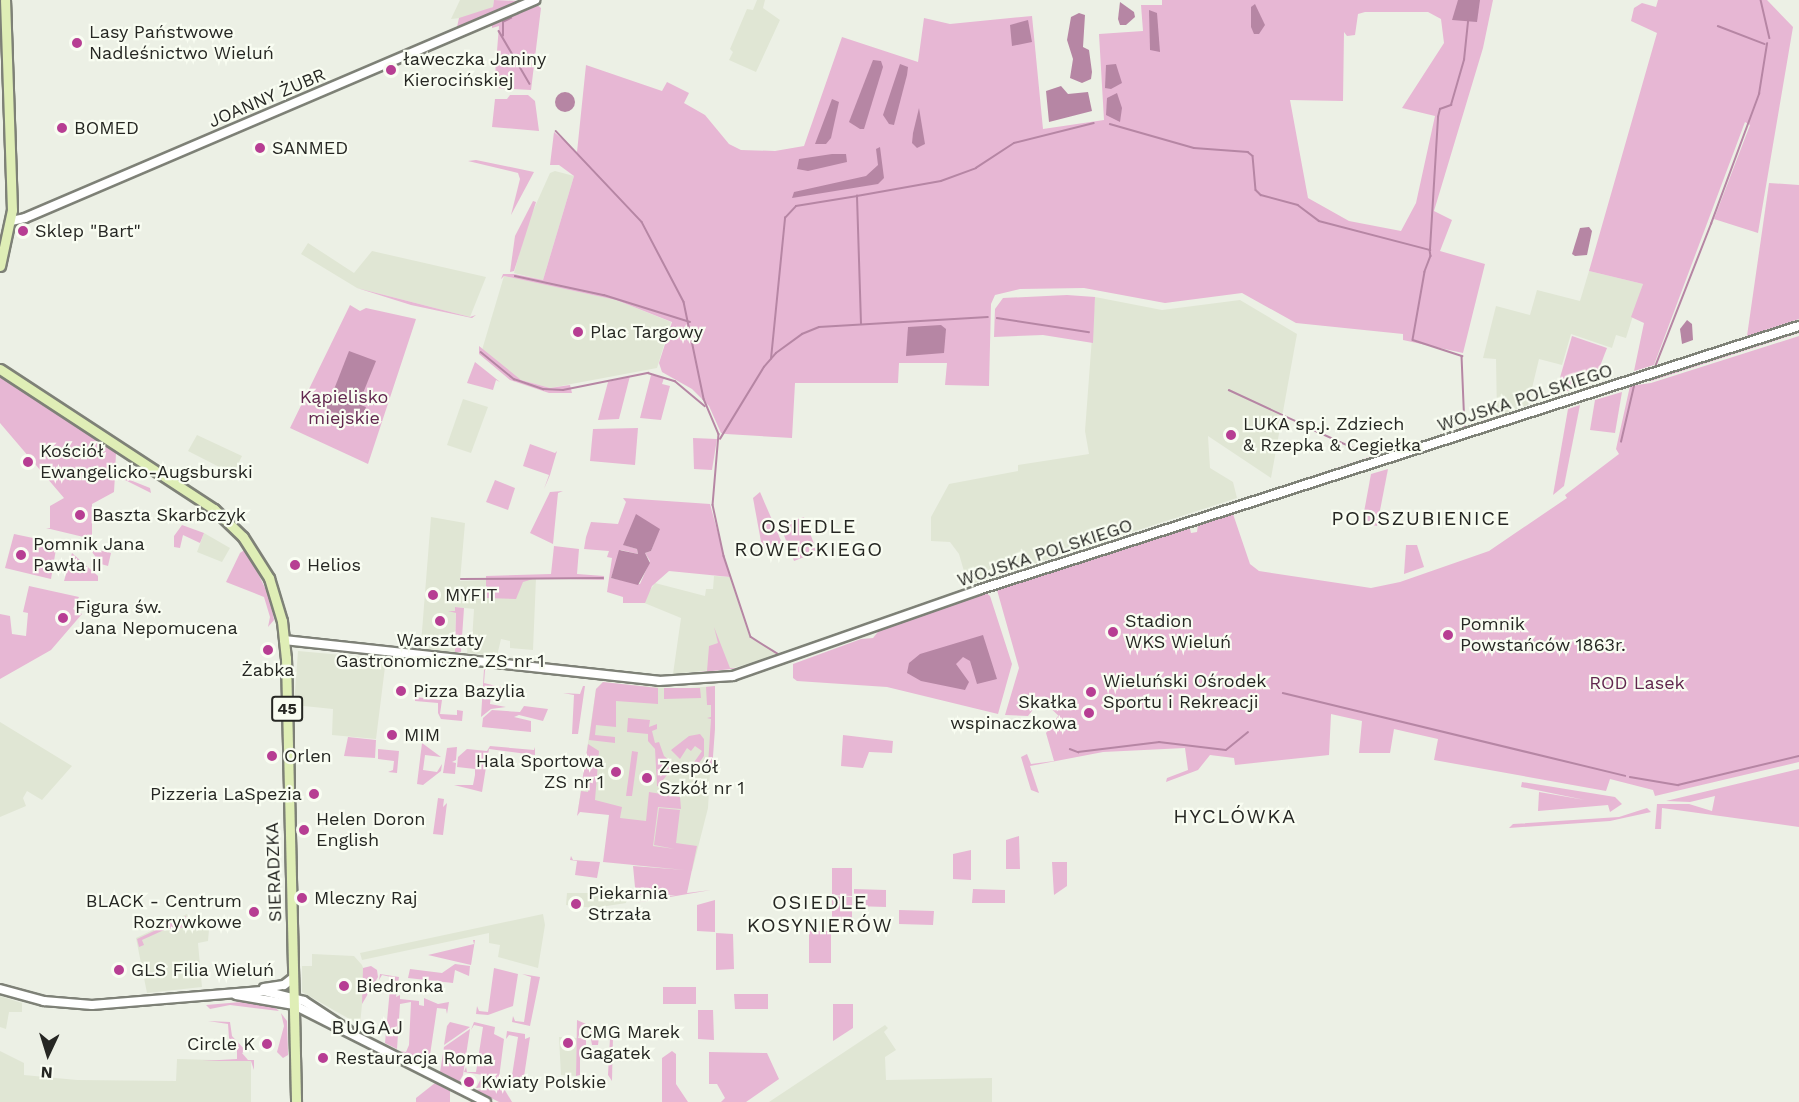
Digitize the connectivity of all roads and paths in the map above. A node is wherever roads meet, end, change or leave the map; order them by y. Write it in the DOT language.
graph roads {
  1 [pos="5,0"];
  2 [pos="534,0"];
  3 [pos="11,221"];
  4 [pos="0,266"];
  5 [pos="1799,326"];
  6 [pos="0,369"];
  7 [pos="284,640"];
  8 [pos="293,978"];
  9 [pos="0,989"];
  10 [pos="253,990"];
  11 [pos="232,994"];
  12 [pos="294,1001"];
  13 [pos="296,1102"];
  14 [pos="486,1102"];
  1 -- 3 [label="main road"];
  2 -- 3 [label="street, JOANNY ŻUBR"];
  3 -- 4 [label="main road"];
  5 -- 7 [label="street, WOJSKA POLSKIEGO"];
  6 -- 7 [label="main road, 45"];
  7 -- 8 [label="main road, SIERADZKA / 45"];
  8 -- 10 [label="street"];
  8 -- 12 [label="main road, SIERADZKA / 45"];
  9 -- 11 [label="street"];
  10 -- 11 [label="street"];
  10 -- 12 [label="street"];
  11 -- 12 [label="street"];
  12 -- 13 [label="main road, SIERADZKA / 45"];
  12 -- 14 [label="street"];
}
